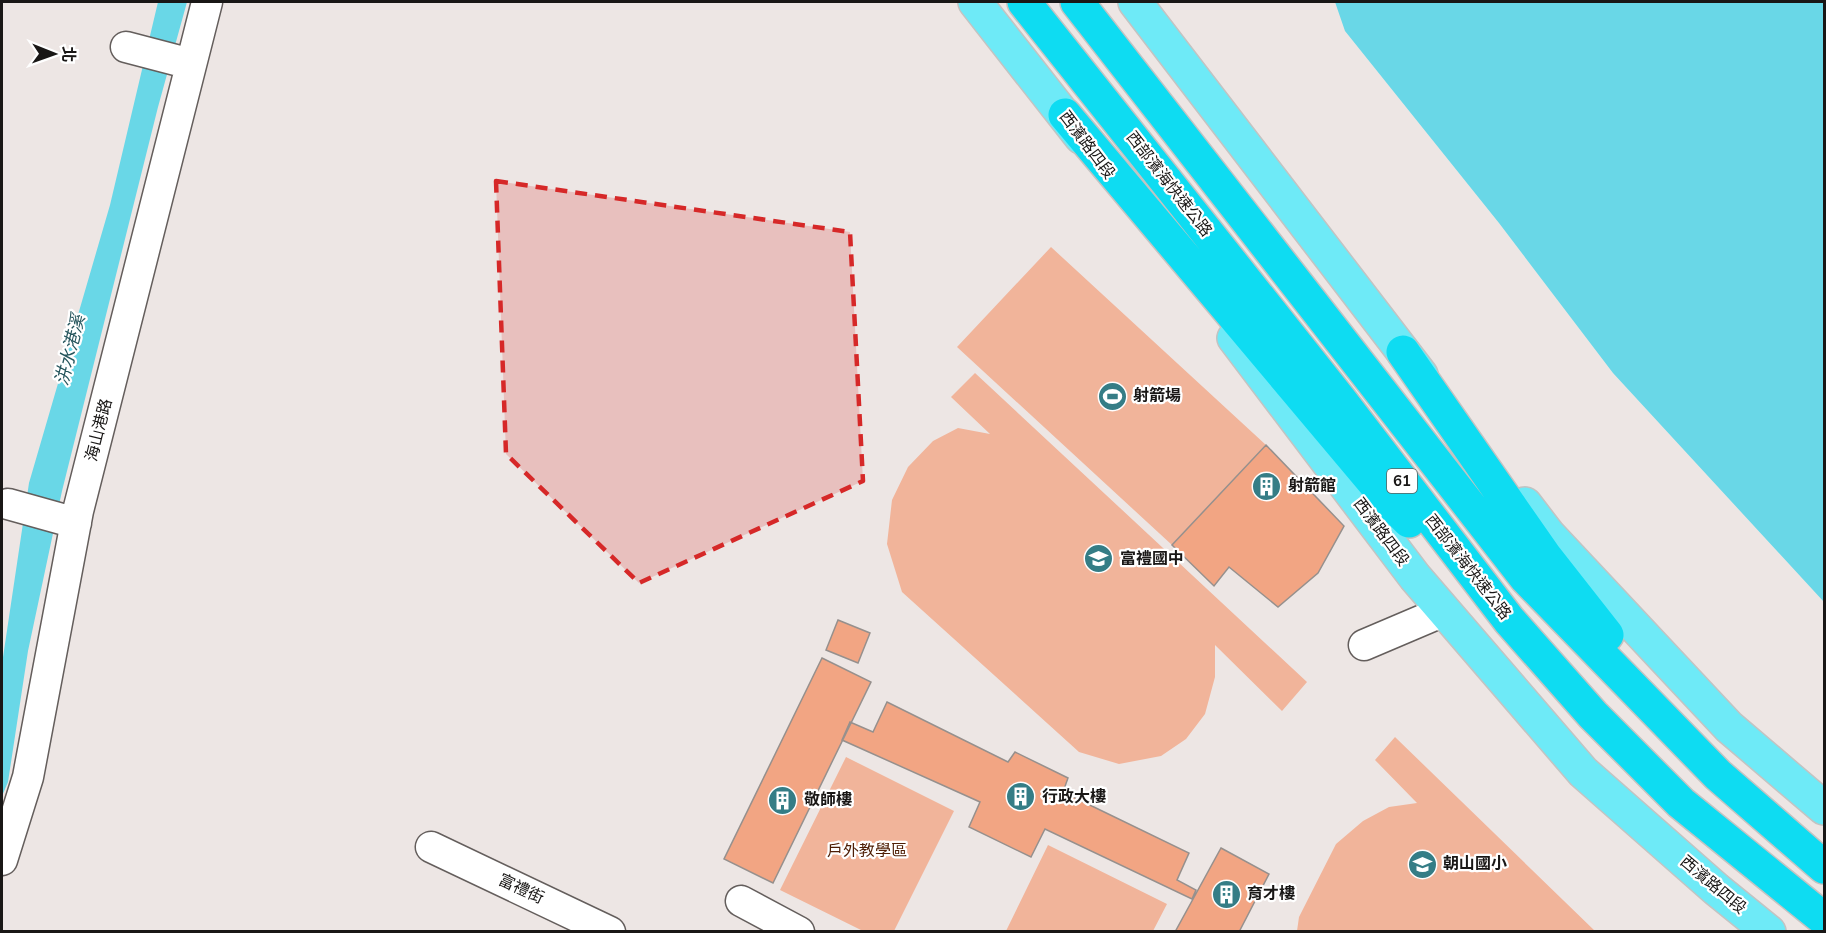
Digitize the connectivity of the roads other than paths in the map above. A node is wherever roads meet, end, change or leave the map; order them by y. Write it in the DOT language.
graph roads {
  1 [pos="207,2"];
  2 [pos="975,2"];
  3 [pos="1024,2"];
  4 [pos="1077,2"];
  5 [pos="1135,2"];
  6 [pos="126,47"];
  7 [pos="191,64"];
  8 [pos="1065,115"];
  9 [pos="1403,352"];
  10 [pos="8,504"];
  11 [pos="76,523"];
  12 [pos="1444,611"];
  13 [pos="1509,620"];
  14 [pos="1364,645"];
  15 [pos="1718,775"];
  16 [pos="1824,808"];
  17 [pos="431,847"];
  18 [pos="2,860"];
  19 [pos="1824,867"];
  20 [pos="741,901"];
  21 [pos="1824,919"];
  22 [pos="610,932"];
  23 [pos="799,932"];
  24 [pos="1769,932"];
  1 -- 7 [label="street, 海山港路"];
  2 -- 8 [label="main road, 西濱路四段"];
  3 -- 13 [label="highway, 西部濱海快速公路 / 61"];
  4 -- 15 [label="highway, 61"];
  5 -- 9 [label="main road"];
  6 -- 7 [label="street"];
  7 -- 11 [label="street, 海山港路"];
  8 -- 12 [label="main road, 西濱路四段"];
  8 -- 13 [label="highway"];
  9 -- 15 [label="highway"];
  9 -- 16 [label="main road"];
  10 -- 11 [label="street"];
  11 -- 18 [label="street, 海山港路"];
  12 -- 14 [label="street"];
  12 -- 24 [label="main road, 西濱路四段"];
  13 -- 21 [label="highway, 西部濱海快速公路 / 61"];
  15 -- 19 [label="highway, 61"];
  17 -- 22 [label="street, 富禮街"];
  20 -- 23 [label="street"];
}
